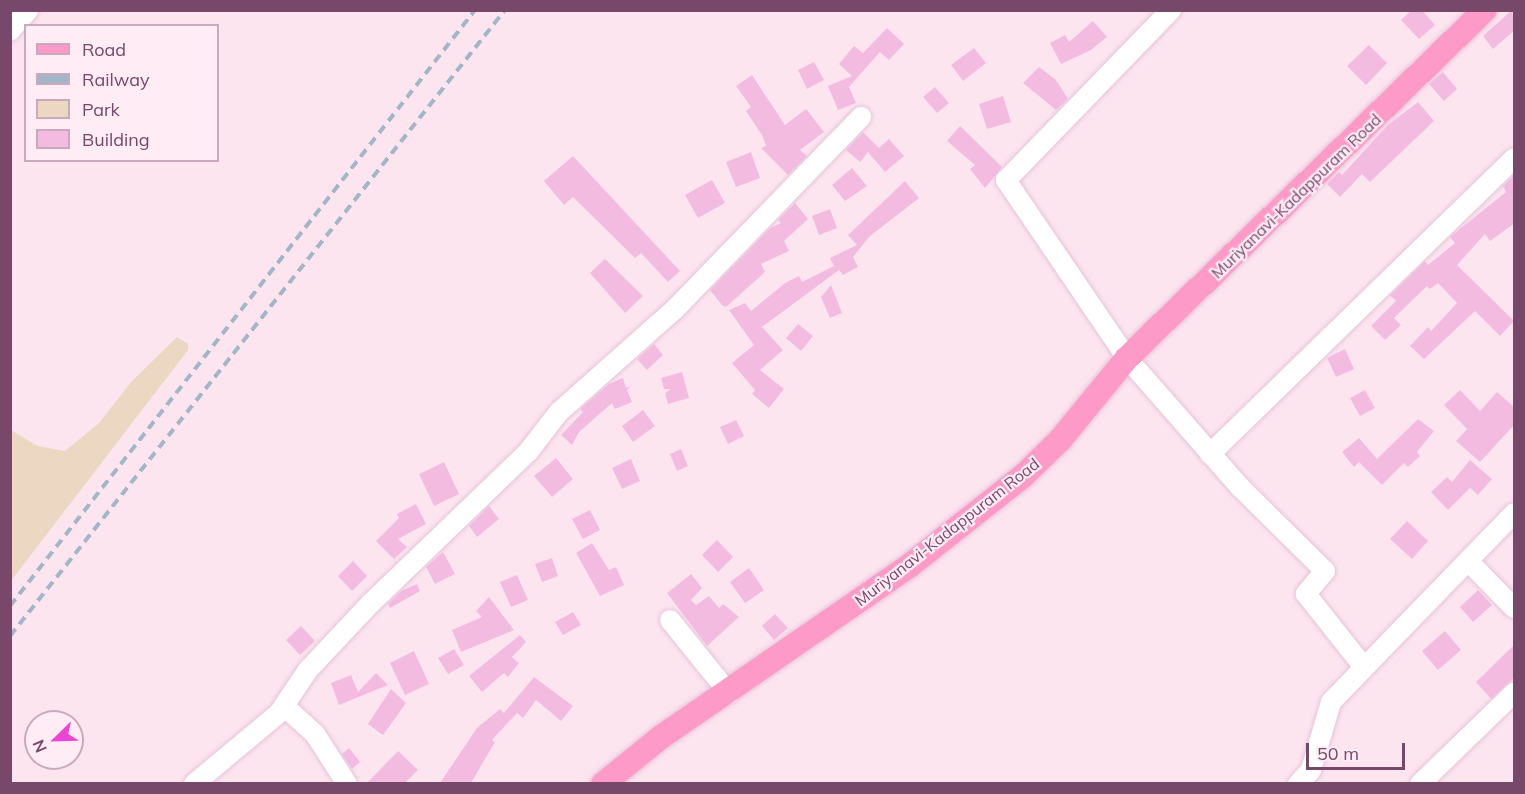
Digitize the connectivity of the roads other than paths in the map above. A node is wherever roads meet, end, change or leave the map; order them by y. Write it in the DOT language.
graph roads {
  1 [pos="28,10"];
  2 [pos="1171,10"];
  3 [pos="1485,10"];
  4 [pos="10,31"];
  5 [pos="861,117"];
  6 [pos="1515,158"];
  7 [pos="1127,357"];
  8 [pos="1210,454"];
  9 [pos="1515,513"];
  10 [pos="1468,561"];
  11 [pos="1515,608"];
  12 [pos="670,620"];
  13 [pos="1363,666"];
  14 [pos="729,693"];
  15 [pos="1515,693"];
  16 [pos="284,706"];
  17 [pos="194,783"];
  18 [pos="347,783"];
  19 [pos="603,783"];
  20 [pos="1299,783"];
  21 [pos="1420,783"];
  1 -- 4 [label="street"];
  2 -- 7 [label="street"];
  3 -- 7 [label="main road, Muriyanavi-Kadappuram Road"];
  5 -- 16 [label="street"];
  6 -- 8 [label="street"];
  7 -- 8 [label="street"];
  7 -- 14 [label="main road, Muriyanavi-Kadappuram Road"];
  8 -- 13 [label="street"];
  9 -- 10 [label="street"];
  10 -- 11 [label="street"];
  10 -- 13 [label="street"];
  12 -- 14 [label="street"];
  13 -- 20 [label="street"];
  14 -- 19 [label="main road, Muriyanavi-Kadappuram Road"];
  15 -- 21 [label="street"];
  16 -- 17 [label="street"];
  16 -- 18 [label="street"];
}
